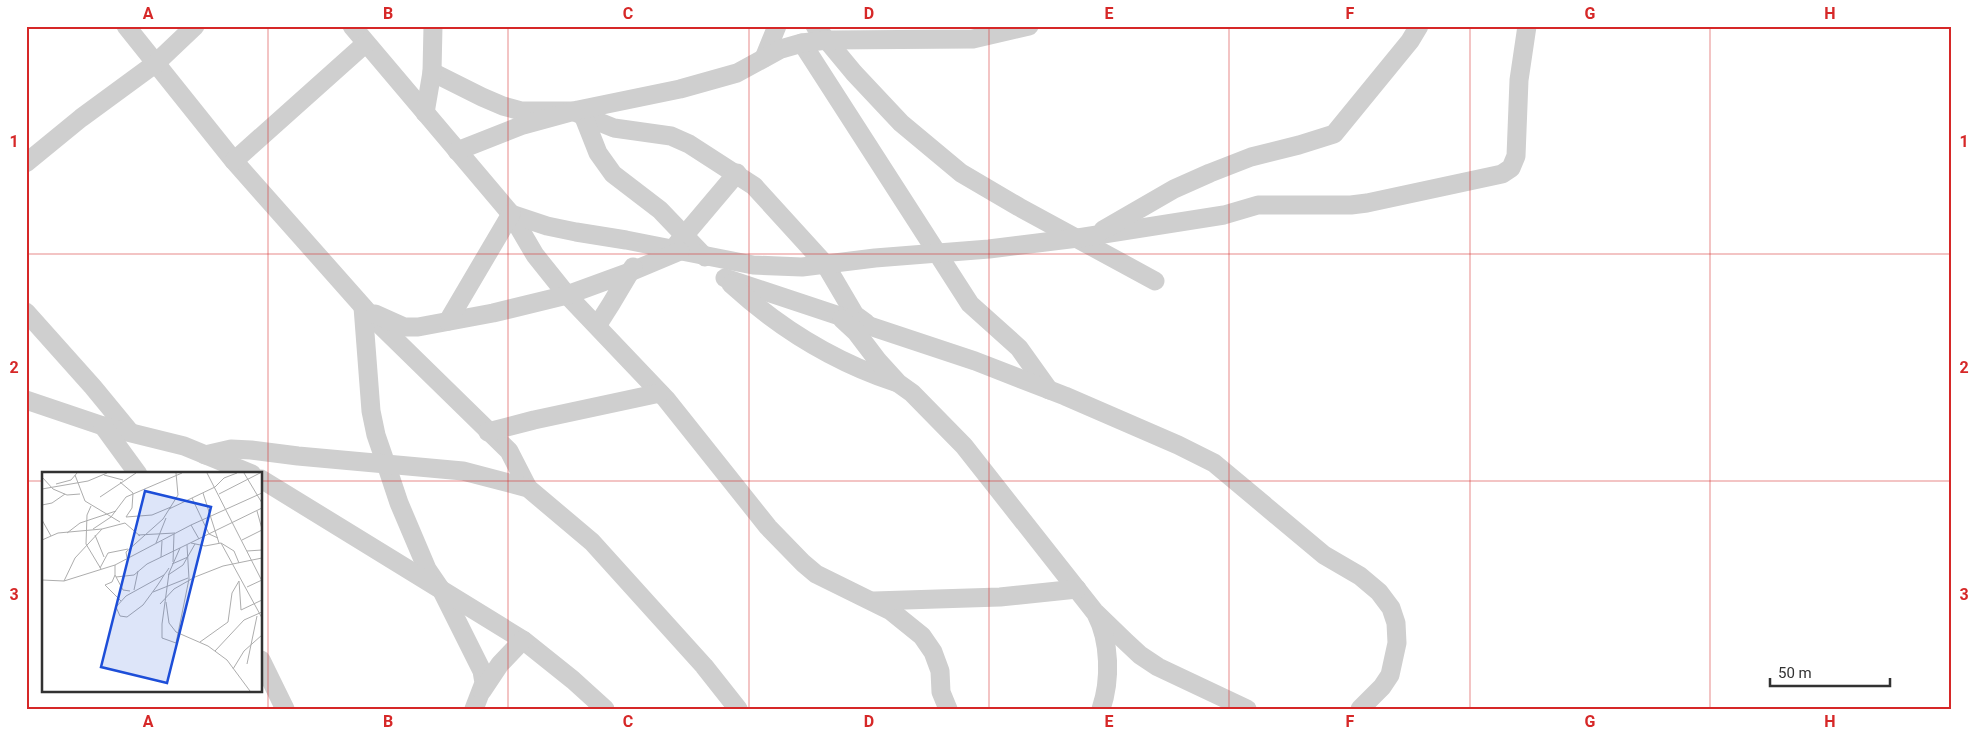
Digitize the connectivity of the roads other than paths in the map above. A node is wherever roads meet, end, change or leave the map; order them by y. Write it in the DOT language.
graph roads {
  1 [pos="126,26"];
  2 [pos="195,26"];
  3 [pos="352,26"];
  4 [pos="433,26"];
  5 [pos="777,26"];
  6 [pos="1029,26"];
  7 [pos="1419,26"];
  8 [pos="1527,26"];
  9 [pos="821,33"];
  10 [pos="366,43"];
  11 [pos="802,43"];
  12 [pos="764,58"];
  13 [pos="156,63"];
  14 [pos="432,72"];
  15 [pos="424,113"];
  16 [pos="578,113"];
  17 [pos="457,151"];
  18 [pos="234,161"];
  19 [pos="26,163"];
  20 [pos="737,174"];
  21 [pos="511,214"];
  22 [pos="1087,236"];
  23 [pos="645,243"];
  24 [pos="678,246"];
  25 [pos="936,252"];
  26 [pos="704,256"];
  27 [pos="825,264"];
  28 [pos="630,272"];
  29 [pos="725,278"];
  30 [pos="1155,281"];
  31 [pos="567,295"];
  32 [pos="363,307"];
  33 [pos="26,312"];
  34 [pos="837,315"];
  35 [pos="448,322"];
  36 [pos="596,326"];
  37 [pos="870,326"];
  38 [pos="1023,355"];
  39 [pos="975,361"];
  40 [pos="898,383"];
  41 [pos="1048,390"];
  42 [pos="660,393"];
  43 [pos="26,400"];
  44 [pos="103,426"];
  45 [pos="130,432"];
  46 [pos="488,432"];
  47 [pos="206,455"];
  48 [pos="386,464"];
  49 [pos="137,472"];
  50 [pos="247,472"];
  51 [pos="262,480"];
  52 [pos="528,488"];
  53 [pos="1077,589"];
  54 [pos="442,591"];
  55 [pos="870,601"];
  56 [pos="1094,611"];
  57 [pos="523,640"];
  58 [pos="262,662"];
  59 [pos="477,702"];
  60 [pos="1227,704"];
  61 [pos="285,709"];
  62 [pos="605,709"];
  63 [pos="738,709"];
  64 [pos="948,709"];
  65 [pos="1101,709"];
  66 [pos="1247,709"];
  67 [pos="1360,709"];
  1 -- 13 [label="street"];
  2 -- 13 [label="street"];
  3 -- 10 [label="street"];
  4 -- 14 [label="street"];
  5 -- 12 [label="street"];
  6 -- 9 [label="street"];
  7 -- 22 [label="street"];
  8 -- 22 [label="street"];
  9 -- 11 [label="street"];
  9 -- 22 [label="street"];
  10 -- 15 [label="street"];
  10 -- 18 [label="street"];
  11 -- 12 [label="street"];
  11 -- 25 [label="street"];
  12 -- 16 [label="street"];
  13 -- 18 [label="street"];
  13 -- 19 [label="street"];
  14 -- 15 [label="street"];
  14 -- 16 [label="street"];
  15 -- 17 [label="street"];
  16 -- 17 [label="street"];
  16 -- 20 [label="street"];
  16 -- 24 [label="street"];
  17 -- 21 [label="street"];
  18 -- 32 [label="street"];
  20 -- 24 [label="street"];
  20 -- 27 [label="street"];
  21 -- 23 [label="street"];
  21 -- 31 [label="street"];
  21 -- 35 [label="street"];
  22 -- 25 [label="street"];
  22 -- 30 [label="street"];
  23 -- 24 [label="street"];
  23 -- 28 [label="street"];
  24 -- 26 [label="street"];
  24 -- 28 [label="street"];
  25 -- 27 [label="street"];
  25 -- 38 [label="street"];
  26 -- 27 [label="street"];
  26 -- 29 [label="street"];
  27 -- 37 [label="street"];
  28 -- 31 [label="street"];
  28 -- 36 [label="street"];
  29 -- 34 [label="street"];
  29 -- 40 [label="street"];
  31 -- 35 [label="street"];
  31 -- 36 [label="street"];
  32 -- 35 [label="street"];
  32 -- 46 [label="street"];
  32 -- 48 [label="street"];
  33 -- 45 [label="street"];
  34 -- 37 [label="street"];
  34 -- 40 [label="street"];
  36 -- 42 [label="street"];
  37 -- 39 [label="street"];
  38 -- 39 [label="street"];
  38 -- 41 [label="street"];
  39 -- 41 [label="street"];
  40 -- 53 [label="street"];
  41 -- 67 [label="street"];
  42 -- 46 [label="street"];
  42 -- 55 [label="street"];
  43 -- 44 [label="street"];
  44 -- 45 [label="street"];
  44 -- 49 [label="street"];
  45 -- 47 [label="street"];
  46 -- 52 [label="street"];
  47 -- 48 [label="street"];
  47 -- 50 [label="street"];
  48 -- 52 [label="street"];
  48 -- 54 [label="street"];
  51 -- 54 [label="street"];
  52 -- 63 [label="street"];
  53 -- 55 [label="street"];
  53 -- 56 [label="street"];
  54 -- 57 [label="street"];
  54 -- 59 [label="street"];
  55 -- 64 [label="street"];
  56 -- 60 [label="street"];
  56 -- 65 [label="street"];
  57 -- 59 [label="street"];
  57 -- 62 [label="street"];
  58 -- 61 [label="street"];
  60 -- 66 [label="street"];
}
